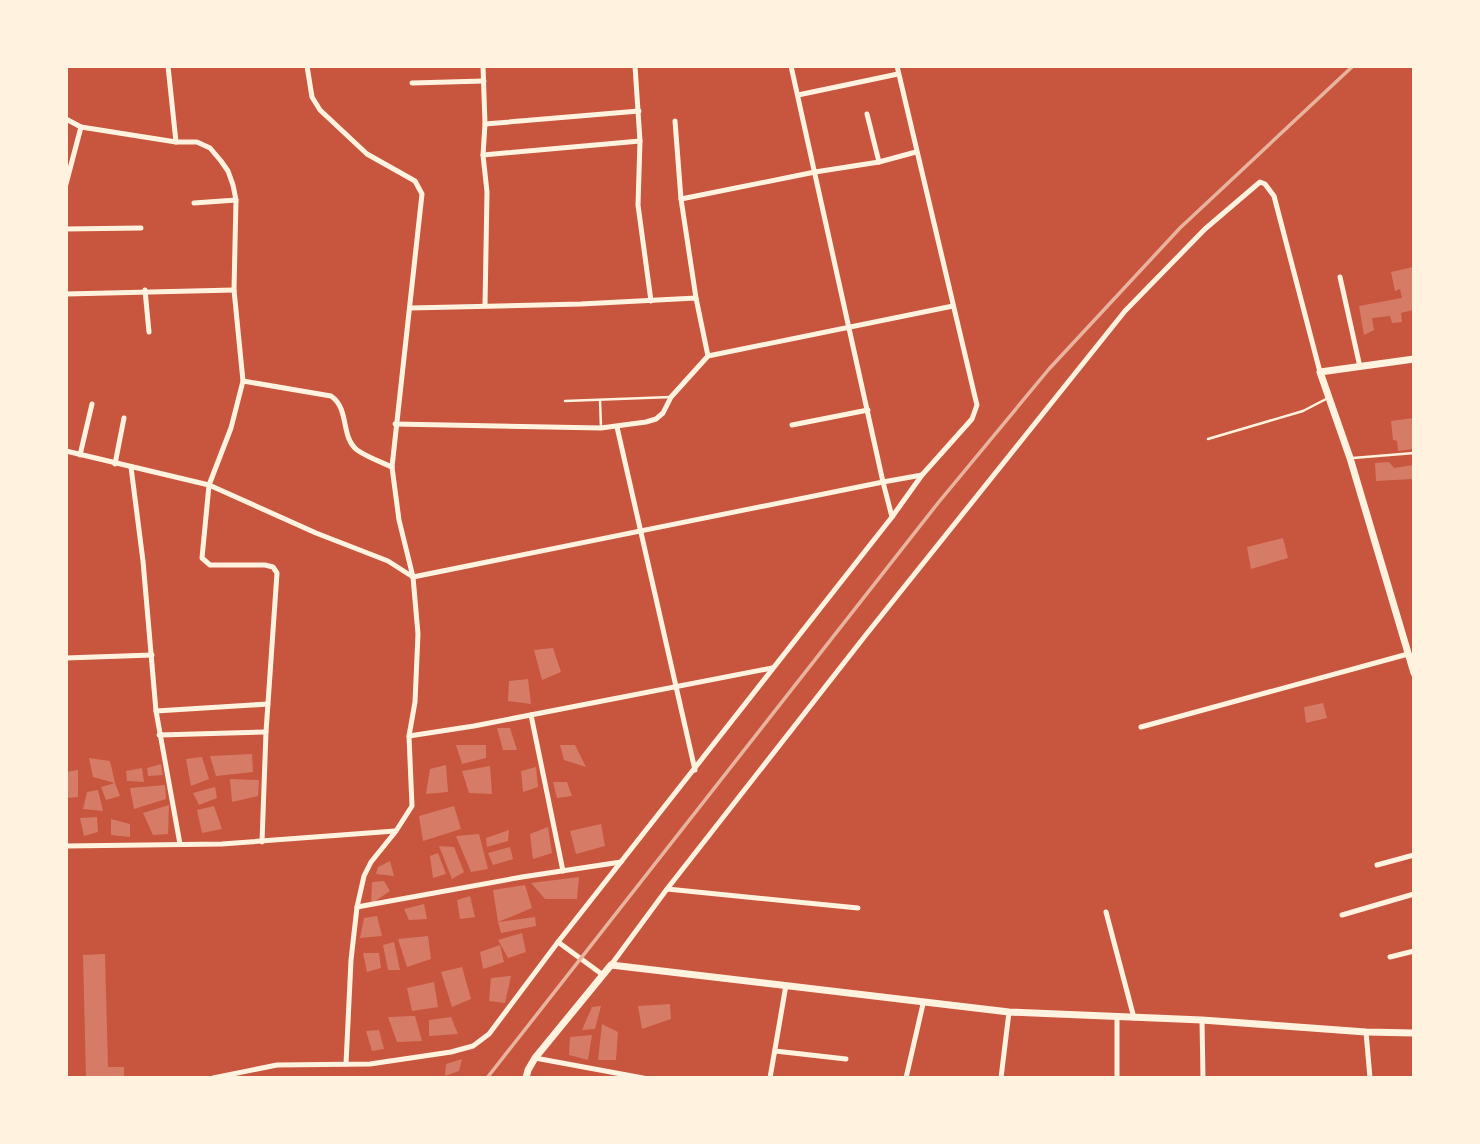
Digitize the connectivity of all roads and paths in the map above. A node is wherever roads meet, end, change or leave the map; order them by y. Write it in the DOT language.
graph roads {
  1 [pos="168,66"];
  2 [pos="307,66"];
  3 [pos="483,66"];
  4 [pos="635,66"];
  5 [pos="791,66"];
  6 [pos="897,66"];
  7 [pos="898,74"];
  8 [pos="484,82"];
  9 [pos="412,83"];
  10 [pos="798,94"];
  11 [pos="639,111"];
  12 [pos="867,114"];
  13 [pos="66,119"];
  14 [pos="675,121"];
  15 [pos="485,124"];
  16 [pos="81,127"];
  17 [pos="640,141"];
  18 [pos="176,142"];
  19 [pos="916,152"];
  20 [pos="484,155"];
  21 [pos="879,162"];
  22 [pos="815,172"];
  23 [pos="66,184"];
  24 [pos="681,199"];
  25 [pos="236,200"];
  26 [pos="194,203"];
  27 [pos="141,228"];
  28 [pos="66,229"];
  29 [pos="1340,277"];
  30 [pos="145,290"];
  31 [pos="234,290"];
  32 [pos="66,294"];
  33 [pos="696,298"];
  34 [pos="651,301"];
  35 [pos="485,306"];
  36 [pos="953,306"];
  37 [pos="410,308"];
  38 [pos="849,327"];
  39 [pos="149,332"];
  40 [pos="708,356"];
  41 [pos="1413,359"];
  42 [pos="1360,367"];
  43 [pos="1320,372"];
  44 [pos="243,381"];
  45 [pos="671,397"];
  46 [pos="1328,398"];
  47 [pos="600,399"];
  48 [pos="565,401"];
  49 [pos="92,404"];
  50 [pos="868,410"];
  51 [pos="124,418"];
  52 [pos="395,425"];
  53 [pos="792,425"];
  54 [pos="617,427"];
  55 [pos="601,428"];
  56 [pos="1208,439"];
  57 [pos="66,451"];
  58 [pos="1413,453"];
  59 [pos="80,455"];
  60 [pos="1350,458"];
  61 [pos="115,464"];
  62 [pos="131,467"];
  63 [pos="392,467"];
  64 [pos="922,475"];
  65 [pos="884,482"];
  66 [pos="209,485"];
  67 [pos="892,517"];
  68 [pos="642,532"];
  69 [pos="412,577"];
  70 [pos="1408,654"];
  71 [pos="152,655"];
  72 [pos="66,658"];
  73 [pos="772,668"];
  74 [pos="1413,673"];
  75 [pos="676,688"];
  76 [pos="268,704"];
  77 [pos="156,711"];
  78 [pos="531,715"];
  79 [pos="1141,727"];
  80 [pos="266,732"];
  81 [pos="159,735"];
  82 [pos="410,736"];
  83 [pos="695,770"];
  84 [pos="396,831"];
  85 [pos="262,842"];
  86 [pos="180,844"];
  87 [pos="66,846"];
  88 [pos="1413,855"];
  89 [pos="621,862"];
  90 [pos="1377,865"];
  91 [pos="563,871"];
  92 [pos="667,889"];
  93 [pos="1413,894"];
  94 [pos="357,906"];
  95 [pos="858,908"];
  96 [pos="1106,912"];
  97 [pos="1342,915"];
  98 [pos="558,942"];
  99 [pos="1413,951"];
  100 [pos="1390,957"];
  101 [pos="611,965"];
  102 [pos="603,975"];
  103 [pos="786,985"];
  104 [pos="923,1004"];
  105 [pos="1009,1012"];
  106 [pos="1117,1017"];
  107 [pos="1134,1018"];
  108 [pos="1202,1020"];
  109 [pos="1366,1032"];
  110 [pos="1413,1033"];
  111 [pos="775,1051"];
  112 [pos="535,1058"];
  113 [pos="846,1059"];
  114 [pos="346,1064"];
  115 [pos="232,1075"];
  116 [pos="213,1077"];
  117 [pos="526,1077"];
  118 [pos="643,1077"];
  119 [pos="770,1077"];
  120 [pos="906,1077"];
  121 [pos="1001,1077"];
  122 [pos="1117,1077"];
  123 [pos="1203,1077"];
  124 [pos="1370,1077"];
  1 -- 18 [label="street"];
  2 -- 37 [label="street"];
  3 -- 8 [label="street"];
  4 -- 11 [label="street"];
  5 -- 10 [label="street"];
  6 -- 7 [label="street"];
  7 -- 10 [label="street"];
  7 -- 19 [label="street"];
  8 -- 9 [label="street"];
  8 -- 15 [label="street"];
  10 -- 22 [label="street"];
  11 -- 15 [label="street"];
  11 -- 17 [label="street"];
  12 -- 21 [label="street"];
  13 -- 16 [label="street"];
  14 -- 24 [label="street"];
  15 -- 20 [label="street"];
  16 -- 18 [label="street"];
  16 -- 23 [label="street"];
  17 -- 20 [label="street"];
  17 -- 34 [label="street"];
  18 -- 25 [label="street"];
  19 -- 21 [label="street"];
  19 -- 36 [label="street"];
  20 -- 35 [label="street"];
  21 -- 22 [label="street"];
  22 -- 24 [label="street"];
  22 -- 38 [label="street"];
  24 -- 33 [label="street"];
  25 -- 26 [label="street"];
  25 -- 31 [label="street"];
  27 -- 28 [label="street"];
  29 -- 42 [label="street"];
  30 -- 31 [label="street"];
  30 -- 32 [label="street"];
  30 -- 39 [label="street"];
  31 -- 44 [label="street"];
  33 -- 34 [label="street"];
  33 -- 40 [label="street"];
  34 -- 35 [label="street"];
  35 -- 37 [label="street"];
  36 -- 38 [label="street"];
  36 -- 64 [label="street"];
  37 -- 52 [label="street"];
  38 -- 40 [label="street"];
  38 -- 50 [label="street"];
  40 -- 45 [label="street"];
  41 -- 42 [label="street"];
  42 -- 43 [label="street"];
  43 -- 46 [label="street"];
  43 -- 92 [label="street"];
  44 -- 63 [label="street"];
  44 -- 66 [label="street"];
  45 -- 47 [label="lane"];
  45 -- 54 [label="street"];
  46 -- 56 [label="lane"];
  46 -- 60 [label="street"];
  47 -- 48 [label="lane"];
  47 -- 55 [label="lane"];
  49 -- 59 [label="street"];
  50 -- 53 [label="street"];
  50 -- 65 [label="street"];
  51 -- 61 [label="street"];
  52 -- 55 [label="street"];
  52 -- 63 [label="street"];
  54 -- 55 [label="street"];
  54 -- 68 [label="street"];
  57 -- 59 [label="street"];
  58 -- 60 [label="lane"];
  59 -- 61 [label="street"];
  60 -- 70 [label="street"];
  61 -- 62 [label="street"];
  62 -- 66 [label="street"];
  62 -- 71 [label="street"];
  63 -- 69 [label="street"];
  64 -- 65 [label="street"];
  64 -- 67 [label="street"];
  65 -- 67 [label="street"];
  65 -- 68 [label="street"];
  66 -- 69 [label="street"];
  66 -- 76 [label="street"];
  67 -- 73 [label="street"];
  68 -- 69 [label="street"];
  68 -- 75 [label="street"];
  69 -- 82 [label="street"];
  70 -- 74 [label="street"];
  70 -- 79 [label="street"];
  71 -- 72 [label="street"];
  71 -- 77 [label="street"];
  73 -- 75 [label="street"];
  73 -- 83 [label="street"];
  75 -- 78 [label="street"];
  75 -- 83 [label="street"];
  76 -- 77 [label="street"];
  76 -- 80 [label="street"];
  77 -- 81 [label="street"];
  78 -- 82 [label="street"];
  78 -- 91 [label="street"];
  80 -- 81 [label="street"];
  80 -- 85 [label="street"];
  81 -- 86 [label="street"];
  82 -- 84 [label="street"];
  83 -- 89 [label="street"];
  84 -- 85 [label="street"];
  84 -- 94 [label="street"];
  85 -- 86 [label="street"];
  86 -- 87 [label="street"];
  88 -- 90 [label="street"];
  89 -- 91 [label="street"];
  89 -- 98 [label="street"];
  91 -- 94 [label="street"];
  92 -- 95 [label="street"];
  92 -- 101 [label="street"];
  93 -- 97 [label="street"];
  94 -- 114 [label="street"];
  96 -- 107 [label="street"];
  98 -- 102 [label="street"];
  98 -- 114 [label="street"];
  99 -- 100 [label="street"];
  101 -- 102 [label="street"];
  101 -- 103 [label="street"];
  102 -- 112 [label="street"];
  103 -- 104 [label="street"];
  103 -- 111 [label="street"];
  104 -- 105 [label="street"];
  104 -- 120 [label="street"];
  105 -- 106 [label="street"];
  105 -- 121 [label="street"];
  106 -- 107 [label="street"];
  106 -- 122 [label="street"];
  107 -- 108 [label="street"];
  108 -- 109 [label="street"];
  108 -- 123 [label="street"];
  109 -- 110 [label="street"];
  109 -- 124 [label="street"];
  111 -- 113 [label="street"];
  111 -- 119 [label="street"];
  112 -- 117 [label="street"];
  112 -- 118 [label="street"];
  114 -- 115 [label="street"];
  115 -- 116 [label="street"];
}
